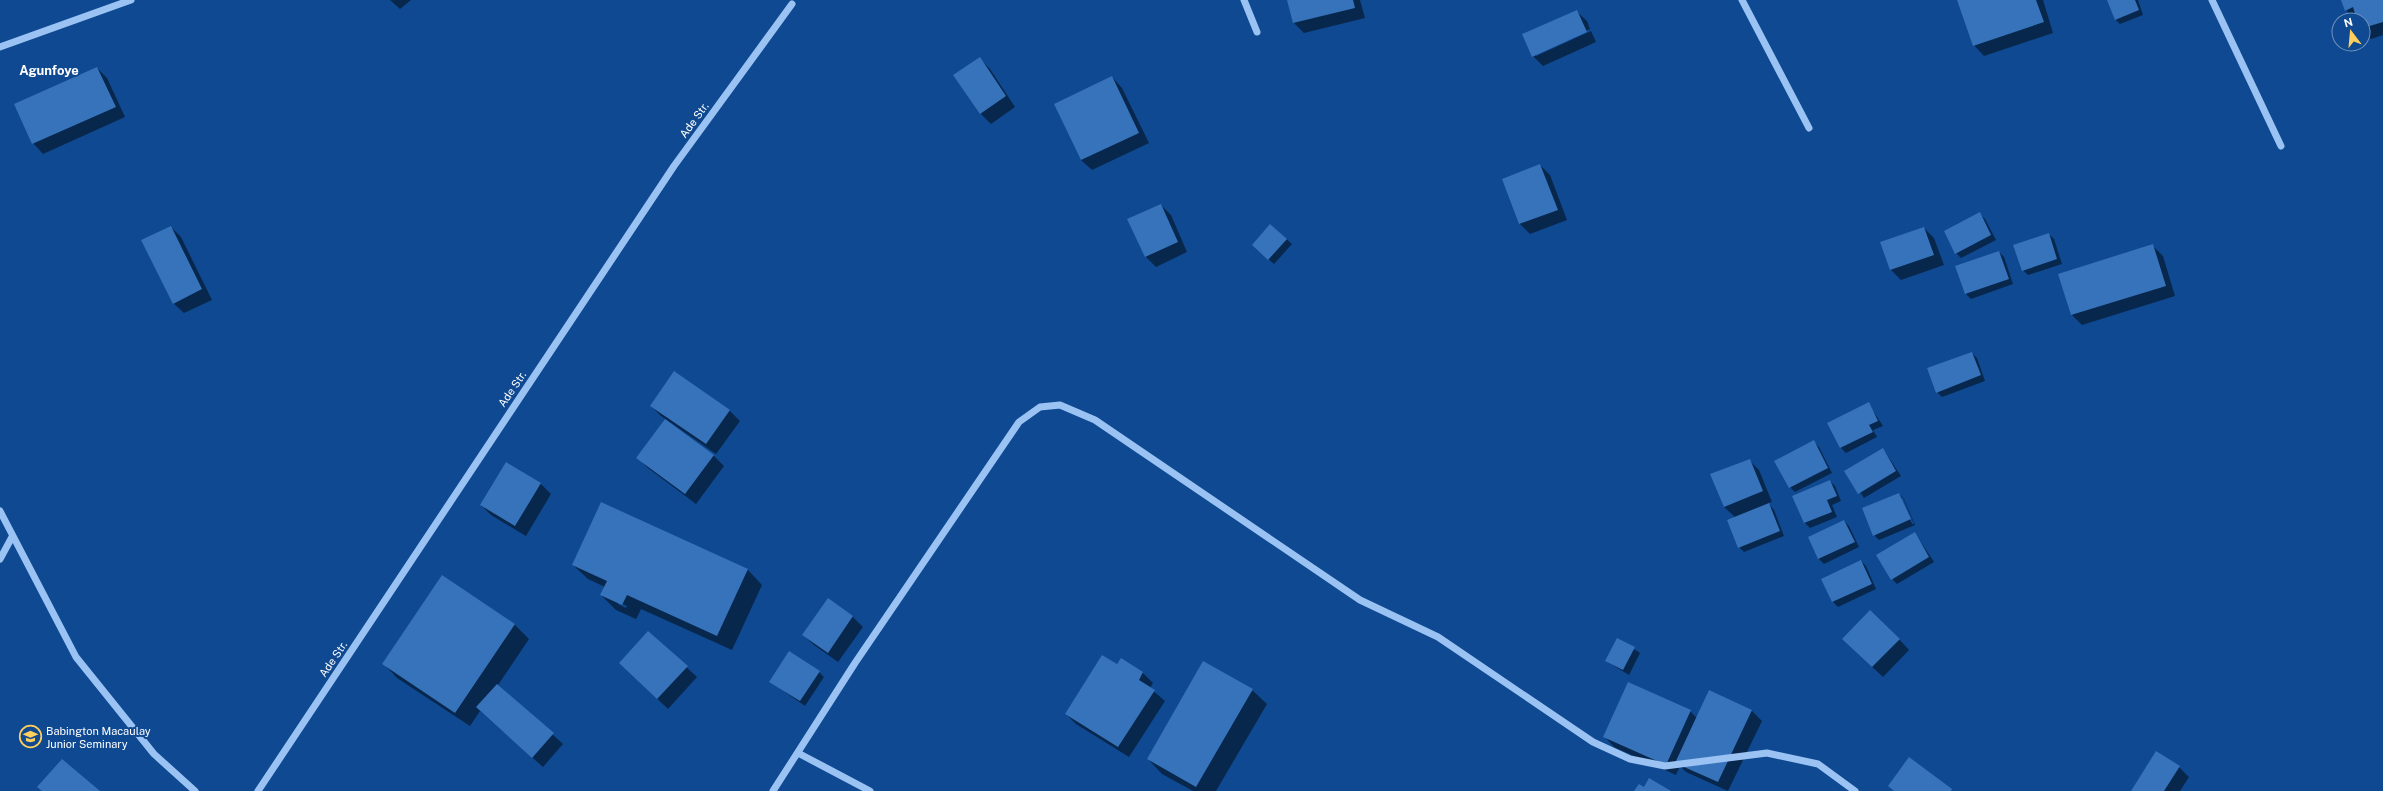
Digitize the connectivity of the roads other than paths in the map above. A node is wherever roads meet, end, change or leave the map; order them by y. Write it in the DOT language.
graph roads {
  1 [pos="131,0"];
  2 [pos="1244,0"];
  3 [pos="1742,0"];
  4 [pos="2212,0"];
  5 [pos="792,4"];
  6 [pos="1257,32"];
  7 [pos="0,47"];
  8 [pos="1809,128"];
  9 [pos="2281,146"];
  10 [pos="0,511"];
  11 [pos="12,537"];
  12 [pos="0,559"];
  13 [pos="798,753"];
  14 [pos="194,791"];
  15 [pos="258,791"];
  16 [pos="773,791"];
  17 [pos="870,791"];
  18 [pos="1855,791"];
  1 -- 7 [label="street"];
  2 -- 6 [label="street"];
  3 -- 8 [label="street"];
  4 -- 9 [label="street"];
  5 -- 15 [label="street, Ade Str."];
  10 -- 11 [label="street"];
  11 -- 12 [label="street"];
  11 -- 14 [label="street"];
  13 -- 16 [label="street"];
  13 -- 17 [label="street"];
  13 -- 18 [label="street"];
}
